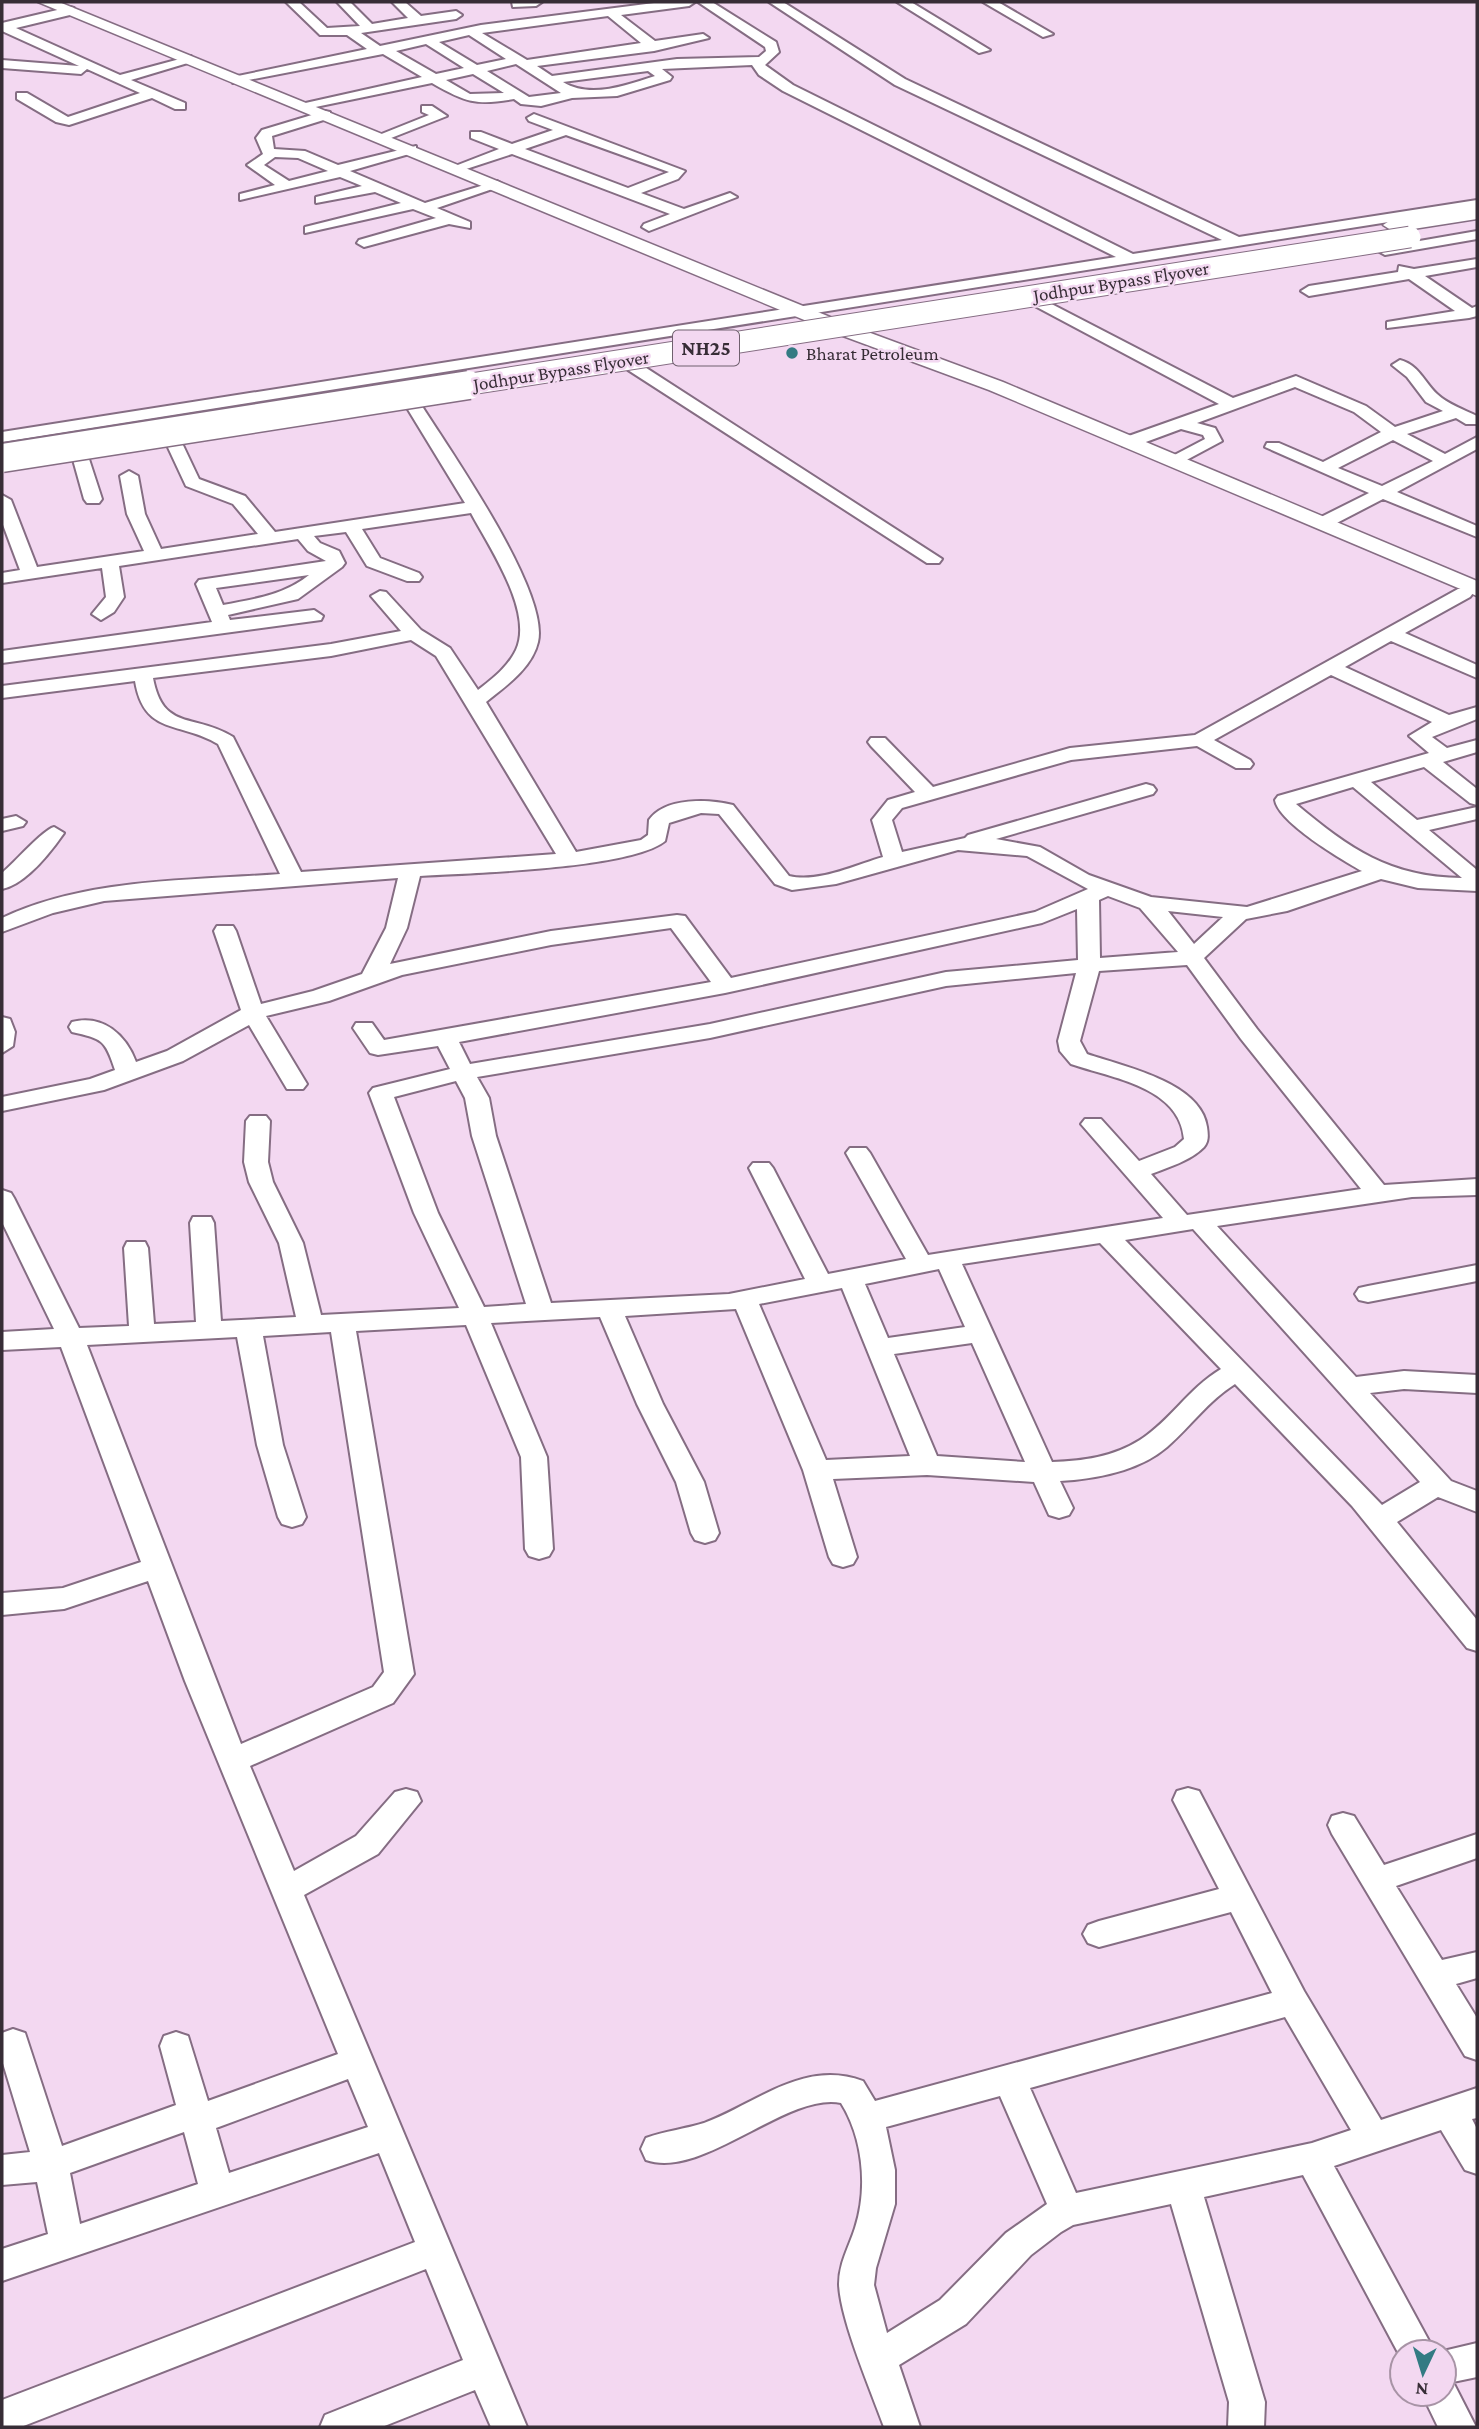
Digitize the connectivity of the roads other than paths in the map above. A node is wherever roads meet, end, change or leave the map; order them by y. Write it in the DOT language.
graph roads {
  1 [pos="46,2"];
  2 [pos="292,2"];
  3 [pos="343,2"];
  4 [pos="536,2"];
  5 [pos="689,2"];
  6 [pos="704,2"];
  7 [pos="775,2"];
  8 [pos="903,2"];
  9 [pos="989,2"];
  10 [pos="440,3"];
  11 [pos="653,4"];
  12 [pos="402,5"];
  13 [pos="521,9"];
  14 [pos="70,11"];
  15 [pos="610,12"];
  16 [pos="456,15"];
  17 [pos="418,20"];
  18 [pos="4,27"];
  19 [pos="369,28"];
  20 [pos="350,31"];
  21 [pos="471,31"];
  22 [pos="1046,34"];
  23 [pos="704,38"];
  24 [pos="428,40"];
  25 [pos="677,43"];
  26 [pos="716,46"];
  27 [pos="654,47"];
  28 [pos="380,49"];
  29 [pos="557,49"];
  30 [pos="984,50"];
  31 [pos="186,59"];
  32 [pos="335,59"];
  33 [pos="759,61"];
  34 [pos="523,62"];
  35 [pos="702,63"];
  36 [pos="726,63"];
  37 [pos="2,64"];
  38 [pos="650,66"];
  39 [pos="476,69"];
  40 [pos="100,71"];
  41 [pos="119,79"];
  42 [pos="436,79"];
  43 [pos="238,80"];
  44 [pos="551,80"];
  45 [pos="777,81"];
  46 [pos="393,88"];
  47 [pos="152,94"];
  48 [pos="572,94"];
  49 [pos="514,95"];
  50 [pos="22,96"];
  51 [pos="180,106"];
  52 [pos="306,107"];
  53 [pos="325,115"];
  54 [pos="534,118"];
  55 [pos="566,130"];
  56 [pos="476,135"];
  57 [pos="381,136"];
  58 [pos="411,149"];
  59 [pos="513,149"];
  60 [pos="271,153"];
  61 [pos="457,168"];
  62 [pos="339,171"];
  63 [pos="497,185"];
  64 [pos="287,186"];
  65 [pos="376,187"];
  66 [pos="629,193"];
  67 [pos="245,197"];
  68 [pos="730,197"];
  69 [pos="321,200"];
  70 [pos="1477,204"];
  71 [pos="419,206"];
  72 [pos="1477,212"];
  73 [pos="683,214"];
  74 [pos="449,219"];
  75 [pos="465,225"];
  76 [pos="649,227"];
  77 [pos="1477,227"];
  78 [pos="310,230"];
  79 [pos="1402,231"];
  80 [pos="1477,235"];
  81 [pos="1234,240"];
  82 [pos="364,243"];
  83 [pos="1380,251"];
  84 [pos="1128,257"];
  85 [pos="1477,263"];
  86 [pos="1411,274"];
  87 [pos="1309,291"];
  88 [pos="1038,303"];
  89 [pos="803,311"];
  90 [pos="1473,312"];
  91 [pos="1393,325"];
  92 [pos="850,332"];
  93 [pos="893,348"];
  94 [pos="1400,365"];
  95 [pos="635,367"];
  96 [pos="412,403"];
  97 [pos="1232,404"];
  98 [pos="1454,413"];
  99 [pos="1472,420"];
  100 [pos="1179,423"];
  101 [pos="1393,433"];
  102 [pos="2,438"];
  103 [pos="173,441"];
  104 [pos="1129,442"];
  105 [pos="1477,442"];
  106 [pos="2,447"];
  107 [pos="1273,447"];
  108 [pos="80,456"];
  109 [pos="2,458"];
  110 [pos="1173,460"];
  111 [pos="1446,461"];
  112 [pos="1326,467"];
  113 [pos="2,468"];
  114 [pos="129,476"];
  115 [pos="1387,492"];
  116 [pos="93,499"];
  117 [pos="2,500"];
  118 [pos="476,507"];
  119 [pos="1323,523"];
  120 [pos="351,525"];
  121 [pos="301,532"];
  122 [pos="1477,532"];
  123 [pos="269,536"];
  124 [pos="188,552"];
  125 [pos="156,557"];
  126 [pos="933,559"];
  127 [pos="109,563"];
  128 [pos="325,568"];
  129 [pos="31,574"];
  130 [pos="413,577"];
  131 [pos="2,578"];
  132 [pos="205,584"];
  133 [pos="1473,593"];
  134 [pos="380,596"];
  135 [pos="101,614"];
  136 [pos="314,616"];
  137 [pos="220,619"];
  138 [pos="414,634"];
  139 [pos="1391,635"];
  140 [pos="2,657"];
  141 [pos="1331,668"];
  142 [pos="1477,672"];
  143 [pos="143,674"];
  144 [pos="2,692"];
  145 [pos="476,701"];
  146 [pos="1477,713"];
  147 [pos="1448,723"];
  148 [pos="1200,740"];
  149 [pos="878,743"];
  150 [pos="1477,746"];
  151 [pos="1437,758"];
  152 [pos="1243,764"];
  153 [pos="1356,780"];
  154 [pos="1146,790"];
  155 [pos="929,794"];
  156 [pos="1477,799"];
  157 [pos="1477,813"];
  158 [pos="1411,828"];
  159 [pos="54,834"];
  160 [pos="958,844"];
  161 [pos="570,859"];
  162 [pos="894,860"];
  163 [pos="410,871"];
  164 [pos="1380,872"];
  165 [pos="294,880"];
  166 [pos="1477,882"];
  167 [pos="2,883"];
  168 [pos="1097,893"];
  169 [pos="1148,903"];
  170 [pos="1240,913"];
  171 [pos="2,926"];
  172 [pos="225,932"];
  173 [pos="1192,958"];
  174 [pos="1088,967"];
  175 [pos="369,980"];
  176 [pos="725,986"];
  177 [pos="253,1013"];
  178 [pos="2,1024"];
  179 [pos="80,1027"];
  180 [pos="364,1028"];
  181 [pos="446,1038"];
  182 [pos="2,1046"];
  183 [pos="464,1072"];
  184 [pos="128,1073"];
  185 [pos="295,1084"];
  186 [pos="2,1104"];
  187 [pos="258,1121"];
  188 [pos="1093,1124"];
  189 [pos="858,1153"];
  190 [pos="761,1168"];
  191 [pos="1137,1171"];
  192 [pos="1477,1187"];
  193 [pos="1378,1194"];
  194 [pos="2,1198"];
  195 [pos="1190,1222"];
  196 [pos="202,1223"];
  197 [pos="8,1226"];
  198 [pos="1106,1235"];
  199 [pos="136,1248"];
  200 [pos="947,1259"];
  201 [pos="921,1264"];
  202 [pos="1477,1273"];
  203 [pos="850,1278"];
  204 [pos="820,1284"];
  205 [pos="1368,1294"];
  206 [pos="744,1299"];
  207 [pos="609,1308"];
  208 [pos="541,1312"];
  209 [pos="475,1315"];
  210 [pos="342,1322"];
  211 [pos="310,1323"];
  212 [pos="248,1326"];
  213 [pos="209,1328"];
  214 [pos="142,1332"];
  215 [pos="980,1333"];
  216 [pos="70,1335"];
  217 [pos="2,1342"];
  218 [pos="879,1348"];
  219 [pos="1238,1371"];
  220 [pos="1477,1384"];
  221 [pos="1349,1387"];
  222 [pos="927,1465"];
  223 [pos="817,1469"];
  224 [pos="1044,1474"];
  225 [pos="1441,1488"];
  226 [pos="1477,1502"];
  227 [pos="1059,1508"];
  228 [pos="292,1517"];
  229 [pos="1379,1520"];
  230 [pos="705,1533"];
  231 [pos="539,1549"];
  232 [pos="843,1557"];
  233 [pos="157,1567"];
  234 [pos="2,1604"];
  235 [pos="1477,1640"];
  236 [pos="233,1760"];
  237 [pos="1188,1800"];
  238 [pos="406,1801"];
  239 [pos="1343,1825"];
  240 [pos="1477,1846"];
  241 [pos="1377,1880"];
  242 [pos="287,1890"];
  243 [pos="1239,1897"];
  244 [pos="1099,1934"];
  245 [pos="1477,1965"];
  246 [pos="1434,1976"];
  247 [pos="1293,2001"];
  248 [pos="13,2043"];
  249 [pos="176,2046"];
  250 [pos="1477,2046"];
  251 [pos="357,2062"];
  252 [pos="1010,2081"];
  253 [pos="1463,2107"];
  254 [pos="196,2116"];
  255 [pos="866,2118"];
  256 [pos="388,2135"];
  257 [pos="1373,2137"];
  258 [pos="658,2150"];
  259 [pos="1312,2158"];
  260 [pos="1477,2159"];
  261 [pos="51,2165"];
  262 [pos="2,2170"];
  263 [pos="1182,2185"];
  264 [pos="218,2193"];
  265 [pos="1067,2211"];
  266 [pos="67,2244"];
  267 [pos="436,2249"];
  268 [pos="2,2265"];
  269 [pos="1409,2338"];
  270 [pos="878,2357"];
  271 [pos="1477,2360"];
  272 [pos="1458,2364"];
  273 [pos="487,2368"];
  274 [pos="1448,2408"];
  275 [pos="2,2417"];
  276 [pos="338,2427"];
  277 [pos="509,2427"];
  278 [pos="902,2427"];
  279 [pos="1246,2427"];
  280 [pos="1458,2427"];
  1 -- 14 [label="main road"];
  2 -- 20 [label="street"];
  3 -- 19 [label="street"];
  4 -- 13 [label="street"];
  5 -- 11 [label="street"];
  6 -- 33 [label="street"];
  7 -- 81 [label="street"];
  8 -- 30 [label="street"];
  9 -- 22 [label="street"];
  10 -- 12 [label="street"];
  11 -- 15 [label="street"];
  11 -- 23 [label="street"];
  12 -- 17 [label="street"];
  13 -- 15 [label="street"];
  13 -- 21 [label="street"];
  13 -- 29 [label="street"];
  14 -- 18 [label="street"];
  14 -- 31 [label="main road"];
  15 -- 27 [label="street"];
  16 -- 17 [label="street"];
  17 -- 19 [label="street"];
  18 -- 40 [label="street"];
  19 -- 20 [label="street"];
  20 -- 28 [label="street"];
  21 -- 24 [label="street"];
  21 -- 34 [label="street"];
  23 -- 25 [label="street"];
  23 -- 26 [label="street"];
  24 -- 28 [label="street"];
  24 -- 39 [label="street"];
  25 -- 27 [label="street"];
  25 -- 35 [label="street"];
  27 -- 29 [label="street"];
  28 -- 32 [label="street"];
  28 -- 42 [label="street"];
  29 -- 34 [label="street"];
  31 -- 41 [label="street"];
  31 -- 43 [label="main road"];
  32 -- 43 [label="street"];
  32 -- 46 [label="street"];
  33 -- 36 [label="street"];
  33 -- 45 [label="street"];
  34 -- 39 [label="street"];
  34 -- 44 [label="street"];
  35 -- 36 [label="street"];
  35 -- 38 [label="street"];
  36 -- 45 [label="street"];
  37 -- 40 [label="street"];
  38 -- 44 [label="street"];
  38 -- 48 [label="street"];
  39 -- 42 [label="street"];
  39 -- 49 [label="street"];
  40 -- 41 [label="street"];
  41 -- 47 [label="street"];
  42 -- 46 [label="street"];
  42 -- 49 [label="street"];
  43 -- 52 [label="main road"];
  44 -- 48 [label="street"];
  45 -- 84 [label="street"];
  46 -- 52 [label="street"];
  46 -- 57 [label="street"];
  47 -- 50 [label="street"];
  47 -- 51 [label="street"];
  48 -- 49 [label="street"];
  52 -- 53 [label="main road"];
  53 -- 57 [label="main road"];
  53 -- 60 [label="street"];
  54 -- 55 [label="street"];
  55 -- 59 [label="street"];
  55 -- 66 [label="street"];
  56 -- 59 [label="street"];
  57 -- 58 [label="main road"];
  58 -- 61 [label="main road"];
  58 -- 62 [label="street"];
  59 -- 61 [label="street"];
  59 -- 66 [label="street"];
  60 -- 62 [label="street"];
  60 -- 64 [label="street"];
  61 -- 63 [label="main road"];
  62 -- 64 [label="street"];
  62 -- 65 [label="street"];
  63 -- 71 [label="street"];
  63 -- 89 [label="main road"];
  64 -- 67 [label="street"];
  65 -- 69 [label="street"];
  65 -- 71 [label="street"];
  66 -- 73 [label="street"];
  68 -- 73 [label="street"];
  70 -- 81 [label="street"];
  71 -- 74 [label="street"];
  71 -- 78 [label="street"];
  72 -- 79 [label="highway, NH25"];
  73 -- 76 [label="street"];
  74 -- 75 [label="street"];
  74 -- 82 [label="street"];
  77 -- 79 [label="highway, NH25"];
  79 -- 106 [label="highway, Jodhpur Bypass Flyover / NH25"];
  79 -- 109 [label="highway, Jodhpur Bypass Flyover / NH25, bridge"];
  80 -- 83 [label="street"];
  81 -- 84 [label="street"];
  83 -- 86 [label="street"];
  83 -- 88 [label="street"];
  84 -- 89 [label="street"];
  85 -- 86 [label="street"];
  86 -- 87 [label="street"];
  86 -- 90 [label="street"];
  88 -- 92 [label="street"];
  88 -- 97 [label="street"];
  89 -- 92 [label="main road"];
  89 -- 102 [label="street"];
  90 -- 91 [label="street"];
  92 -- 93 [label="main road"];
  92 -- 95 [label="street"];
  93 -- 104 [label="main road"];
  93 -- 133 [label="main road"];
  94 -- 98 [label="street"];
  95 -- 96 [label="street"];
  95 -- 126 [label="street"];
  96 -- 103 [label="street"];
  96 -- 118 [label="street"];
  97 -- 100 [label="street"];
  97 -- 101 [label="street"];
  98 -- 99 [label="street"];
  98 -- 101 [label="street"];
  100 -- 104 [label="street"];
  100 -- 110 [label="street"];
  101 -- 111 [label="street"];
  101 -- 112 [label="street"];
  103 -- 108 [label="street"];
  103 -- 123 [label="street"];
  104 -- 110 [label="main road"];
  105 -- 111 [label="street"];
  107 -- 112 [label="street"];
  108 -- 113 [label="street"];
  108 -- 116 [label="street"];
  110 -- 119 [label="main road"];
  111 -- 115 [label="street"];
  112 -- 115 [label="street"];
  114 -- 125 [label="street"];
  115 -- 119 [label="street"];
  115 -- 122 [label="street"];
  117 -- 129 [label="street"];
  118 -- 120 [label="street"];
  118 -- 145 [label="street"];
  119 -- 133 [label="main road"];
  120 -- 121 [label="street"];
  120 -- 130 [label="street"];
  121 -- 123 [label="street"];
  121 -- 128 [label="street"];
  123 -- 124 [label="street"];
  124 -- 125 [label="street"];
  124 -- 132 [label="street"];
  125 -- 127 [label="street"];
  127 -- 129 [label="street"];
  127 -- 135 [label="street"];
  128 -- 132 [label="street"];
  128 -- 137 [label="street"];
  129 -- 131 [label="street"];
  132 -- 137 [label="street"];
  133 -- 139 [label="street"];
  134 -- 138 [label="street"];
  136 -- 137 [label="street"];
  137 -- 140 [label="street"];
  138 -- 143 [label="street"];
  138 -- 145 [label="street"];
  139 -- 141 [label="street"];
  139 -- 142 [label="street"];
  141 -- 147 [label="street"];
  141 -- 148 [label="street"];
  143 -- 144 [label="street"];
  143 -- 165 [label="street"];
  145 -- 161 [label="street"];
  146 -- 147 [label="street"];
  147 -- 151 [label="street"];
  148 -- 152 [label="street"];
  148 -- 155 [label="street"];
  149 -- 155 [label="street"];
  150 -- 151 [label="street"];
  151 -- 153 [label="street"];
  151 -- 156 [label="street"];
  153 -- 158 [label="street"];
  153 -- 164 [label="street"];
  154 -- 160 [label="street"];
  155 -- 162 [label="street"];
  157 -- 158 [label="street"];
  158 -- 166 [label="street"];
  159 -- 167 [label="street"];
  160 -- 162 [label="street"];
  160 -- 168 [label="street"];
  161 -- 162 [label="street"];
  161 -- 163 [label="street"];
  163 -- 165 [label="street"];
  163 -- 175 [label="street"];
  164 -- 166 [label="street"];
  164 -- 170 [label="street"];
  165 -- 171 [label="street"];
  168 -- 169 [label="street"];
  168 -- 174 [label="street"];
  168 -- 176 [label="street"];
  169 -- 170 [label="street"];
  169 -- 173 [label="street"];
  170 -- 173 [label="street"];
  172 -- 177 [label="street"];
  173 -- 174 [label="street"];
  173 -- 193 [label="street"];
  174 -- 183 [label="street"];
  174 -- 191 [label="street"];
  175 -- 176 [label="street"];
  175 -- 177 [label="street"];
  176 -- 181 [label="street"];
  177 -- 184 [label="street"];
  177 -- 185 [label="street"];
  178 -- 182 [label="street"];
  179 -- 184 [label="street"];
  180 -- 181 [label="street"];
  181 -- 183 [label="street"];
  183 -- 208 [label="street"];
  183 -- 209 [label="street"];
  184 -- 186 [label="street"];
  187 -- 211 [label="street"];
  188 -- 191 [label="street"];
  189 -- 201 [label="street"];
  190 -- 204 [label="street"];
  191 -- 195 [label="street"];
  192 -- 193 [label="street"];
  193 -- 195 [label="street"];
  194 -- 197 [label="street"];
  195 -- 198 [label="street"];
  195 -- 221 [label="street"];
  196 -- 213 [label="street"];
  197 -- 216 [label="street"];
  198 -- 200 [label="street"];
  198 -- 219 [label="street"];
  199 -- 214 [label="street"];
  200 -- 201 [label="street"];
  200 -- 215 [label="street"];
  201 -- 203 [label="street"];
  202 -- 205 [label="street"];
  203 -- 204 [label="street"];
  203 -- 218 [label="street"];
  204 -- 206 [label="street"];
  206 -- 207 [label="street"];
  206 -- 223 [label="street"];
  207 -- 208 [label="street"];
  207 -- 230 [label="street"];
  208 -- 209 [label="street"];
  209 -- 210 [label="street"];
  209 -- 231 [label="street"];
  210 -- 211 [label="street"];
  210 -- 236 [label="street"];
  211 -- 212 [label="street"];
  212 -- 213 [label="street"];
  212 -- 228 [label="street"];
  213 -- 214 [label="street"];
  214 -- 216 [label="street"];
  215 -- 218 [label="street"];
  215 -- 224 [label="street"];
  216 -- 217 [label="street"];
  216 -- 233 [label="street"];
  218 -- 222 [label="street"];
  219 -- 224 [label="street"];
  219 -- 229 [label="street"];
  220 -- 221 [label="street"];
  221 -- 225 [label="street"];
  222 -- 223 [label="street"];
  222 -- 224 [label="street"];
  223 -- 232 [label="street"];
  224 -- 227 [label="street"];
  225 -- 226 [label="street"];
  225 -- 229 [label="street"];
  229 -- 235 [label="street"];
  233 -- 234 [label="street"];
  233 -- 236 [label="street"];
  236 -- 242 [label="street"];
  237 -- 243 [label="street"];
  238 -- 242 [label="street"];
  239 -- 241 [label="street"];
  240 -- 241 [label="street"];
  241 -- 246 [label="street"];
  242 -- 251 [label="street"];
  243 -- 244 [label="street"];
  243 -- 247 [label="street"];
  245 -- 246 [label="street"];
  246 -- 250 [label="street"];
  247 -- 252 [label="street"];
  247 -- 257 [label="street"];
  248 -- 261 [label="street"];
  249 -- 254 [label="street"];
  251 -- 254 [label="street"];
  251 -- 256 [label="street"];
  252 -- 255 [label="street"];
  252 -- 265 [label="street"];
  253 -- 257 [label="street"];
  253 -- 260 [label="street"];
  254 -- 261 [label="street"];
  254 -- 264 [label="street"];
  255 -- 258 [label="street"];
  255 -- 270 [label="street"];
  256 -- 264 [label="street"];
  256 -- 267 [label="street"];
  257 -- 259 [label="street"];
  259 -- 263 [label="street"];
  259 -- 269 [label="street"];
  261 -- 262 [label="street"];
  261 -- 266 [label="street"];
  263 -- 265 [label="street"];
  263 -- 279 [label="street"];
  264 -- 266 [label="street"];
  265 -- 270 [label="street"];
  266 -- 268 [label="street"];
  267 -- 273 [label="street"];
  267 -- 275 [label="street"];
  270 -- 278 [label="street"];
  271 -- 272 [label="street"];
  273 -- 276 [label="street"];
  273 -- 277 [label="street"];
  274 -- 280 [label="street"];
}
